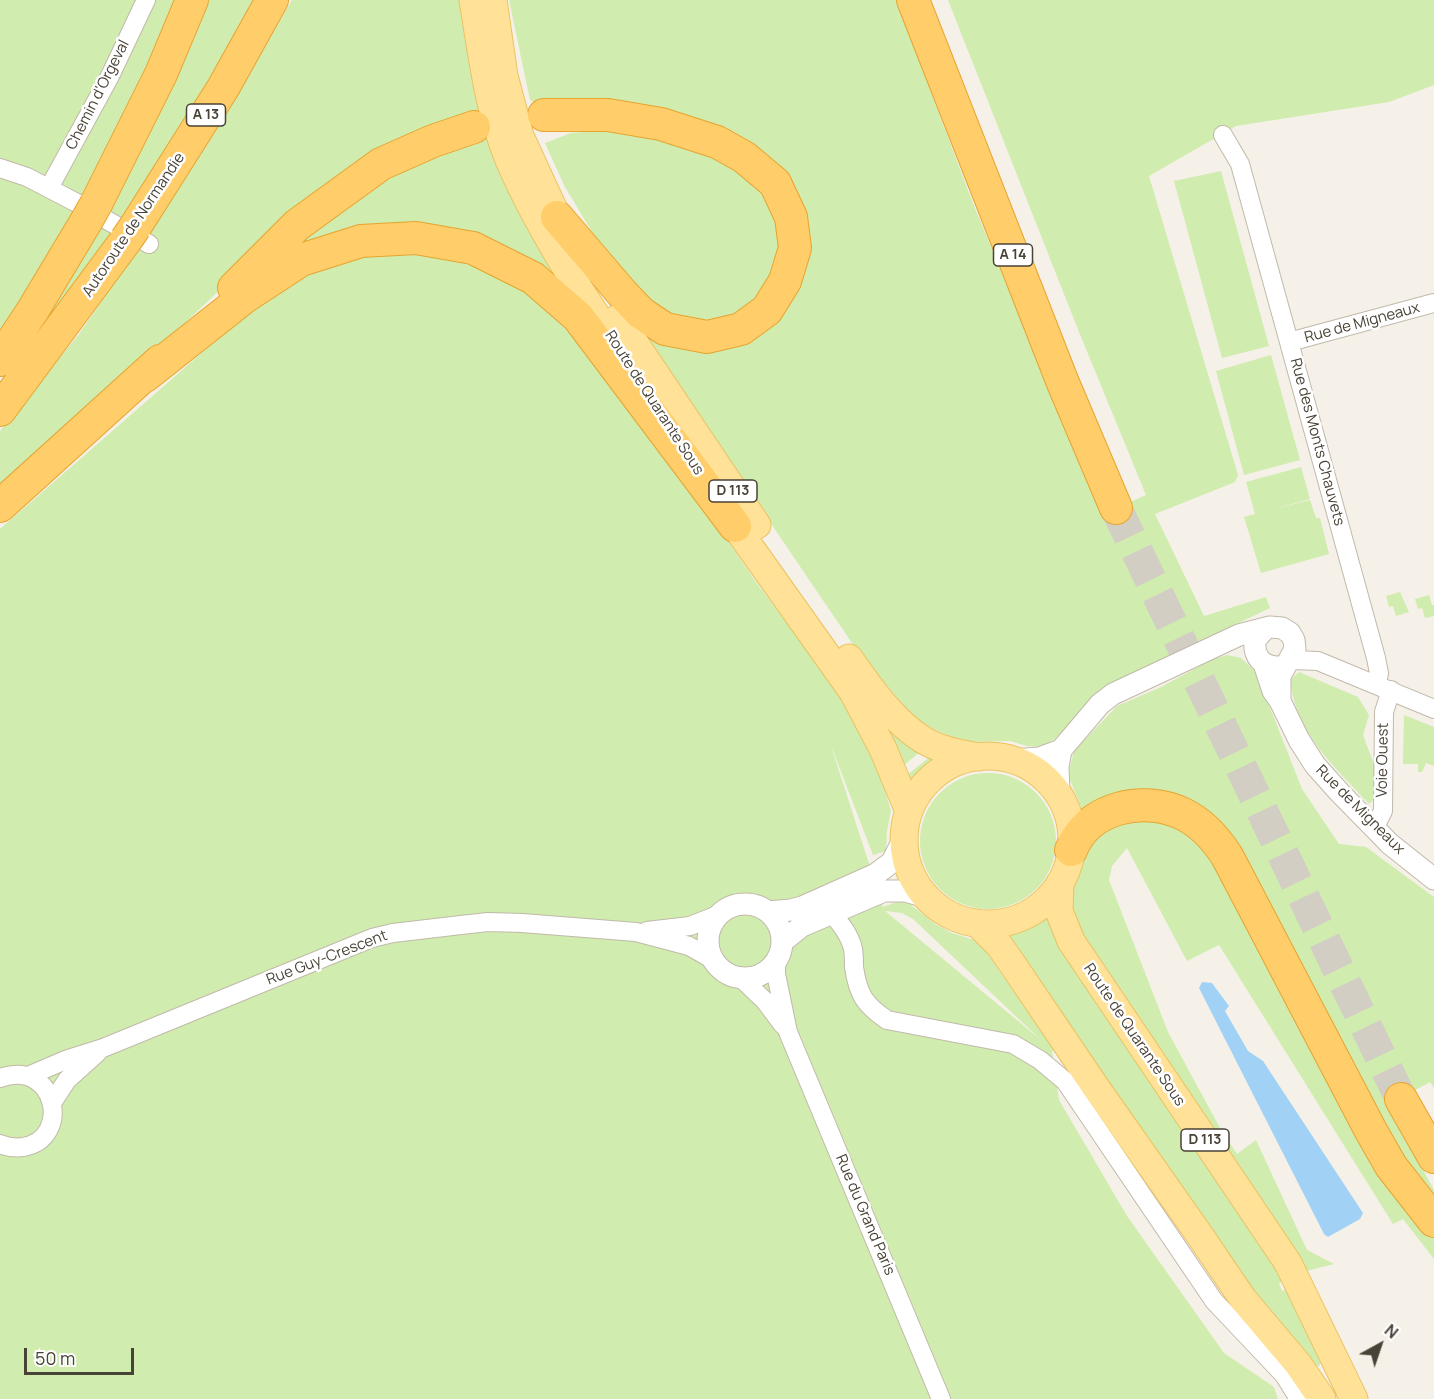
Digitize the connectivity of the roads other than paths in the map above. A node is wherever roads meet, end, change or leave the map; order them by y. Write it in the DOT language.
graph roads {
  1 [pos="146,0"];
  2 [pos="192,0"];
  3 [pos="272,0"];
  4 [pos="474,0"];
  5 [pos="493,0"];
  6 [pos="913,0"];
  7 [pos="933,0"];
  8 [pos="544,115"];
  9 [pos="474,127"];
  10 [pos="1223,135"];
  11 [pos="0,168"];
  12 [pos="49,188"];
  13 [pos="557,217"];
  14 [pos="137,237"];
  15 [pos="1434,303"];
  16 [pos="1289,342"];
  17 [pos="0,360"];
  18 [pos="145,376"];
  19 [pos="0,410"];
  20 [pos="0,506"];
  21 [pos="735,526"];
  22 [pos="1265,629"];
  23 [pos="1295,642"];
  24 [pos="1216,646"];
  25 [pos="1260,658"];
  26 [pos="1318,661"];
  27 [pos="1287,663"];
  28 [pos="1384,687"];
  29 [pos="1280,701"];
  30 [pos="1434,709"];
  31 [pos="1061,750"];
  32 [pos="979,756"];
  33 [pos="1013,760"];
  34 [pos="1059,795"];
  35 [pos="907,823"];
  36 [pos="1374,829"];
  37 [pos="1071,850"];
  38 [pos="1434,879"];
  39 [pos="1060,883"];
  40 [pos="929,898"];
  41 [pos="768,912"];
  42 [pos="831,912"];
  43 [pos="718,915"];
  44 [pos="977,923"];
  45 [pos="636,932"];
  46 [pos="779,952"];
  47 [pos="712,959"];
  48 [pos="741,978"];
  49 [pos="788,1032"];
  50 [pos="103,1048"];
  51 [pos="28,1076"];
  52 [pos="0,1078"];
  53 [pos="52,1103"];
  54 [pos="1434,1120"];
  55 [pos="1,1146"];
  56 [pos="1434,1157"];
  57 [pos="1434,1221"];
  58 [pos="941,1399"];
  59 [pos="1299,1399"];
  60 [pos="1322,1399"];
  61 [pos="1354,1399"];
  1 -- 12 [label="street, Chemin d'Orgeval"];
  2 -- 17 [label="highway"];
  3 -- 14 [label="highway, Autoroute de Normandie / A 13"];
  4 -- 21 [label="main road, Route de Quarante Sous / D 113"];
  5 -- 13 [label="main road, Route de Quarante Sous / D 113"];
  6 -- 7 [label="highway, A 14"];
  8 -- 13 [label="highway"];
  9 -- 18 [label="highway"];
  10 -- 16 [label="street, Rue des Monts Chauvets"];
  11 -- 12 [label="street"];
  12 -- 14 [label="street"];
  13 -- 32 [label="main road, Route de Quarante Sous / D 113"];
  14 -- 19 [label="highway, Autoroute de Normandie / A 13"];
  15 -- 16 [label="street, Rue de Migneaux"];
  16 -- 28 [label="street, Rue des Monts Chauvets"];
  18 -- 20 [label="highway"];
  18 -- 21 [label="highway"];
  21 -- 35 [label="main road, Route de Quarante Sous / D 113"];
  22 -- 23 [label="street"];
  22 -- 24 [label="street"];
  22 -- 25 [label="street"];
  23 -- 26 [label="street"];
  23 -- 27 [label="street"];
  24 -- 25 [label="street"];
  24 -- 31 [label="street"];
  25 -- 27 [label="street"];
  25 -- 29 [label="street, Rue de Migneaux"];
  26 -- 27 [label="street"];
  26 -- 28 [label="street"];
  27 -- 29 [label="street"];
  28 -- 30 [label="street"];
  28 -- 36 [label="street, Voie Ouest"];
  29 -- 36 [label="street, Rue de Migneaux"];
  31 -- 33 [label="street"];
  31 -- 34 [label="street"];
  32 -- 33 [label="main road, Route de Quarante Sous"];
  32 -- 35 [label="main road, Route de Quarante Sous"];
  33 -- 34 [label="main road, Route de Quarante Sous"];
  34 -- 37 [label="main road, Route de Quarante Sous"];
  35 -- 40 [label="main road, Route de Quarante Sous"];
  35 -- 41 [label="street"];
  36 -- 38 [label="street, Rue de Migneaux"];
  37 -- 39 [label="main road, Route de Quarante Sous"];
  37 -- 57 [label="highway"];
  39 -- 44 [label="main road, Route de Quarante Sous"];
  39 -- 61 [label="main road, Route de Quarante Sous / D 113"];
  40 -- 42 [label="street"];
  40 -- 44 [label="main road, Route de Quarante Sous"];
  41 -- 43 [label="street"];
  41 -- 46 [label="street"];
  42 -- 46 [label="street"];
  42 -- 59 [label="street"];
  43 -- 45 [label="street, Rue Guy-Crescent"];
  43 -- 47 [label="street"];
  44 -- 60 [label="main road, Route de Quarante Sous"];
  45 -- 47 [label="street, Rue Guy-Crescent"];
  45 -- 50 [label="street, Rue Guy-Crescent"];
  46 -- 48 [label="street"];
  46 -- 49 [label="street, Rue du Grand Paris"];
  47 -- 48 [label="street"];
  48 -- 49 [label="street, Rue du Grand Paris"];
  49 -- 58 [label="street, Rue du Grand Paris"];
  50 -- 51 [label="street, Rue Guy-Crescent"];
  50 -- 53 [label="street, Rue Guy-Crescent"];
  51 -- 52 [label="street, Rue Guy-Crescent"];
  51 -- 53 [label="street"];
  53 -- 55 [label="street, Rue Guy-Crescent"];
  54 -- 56 [label="highway"];
}
